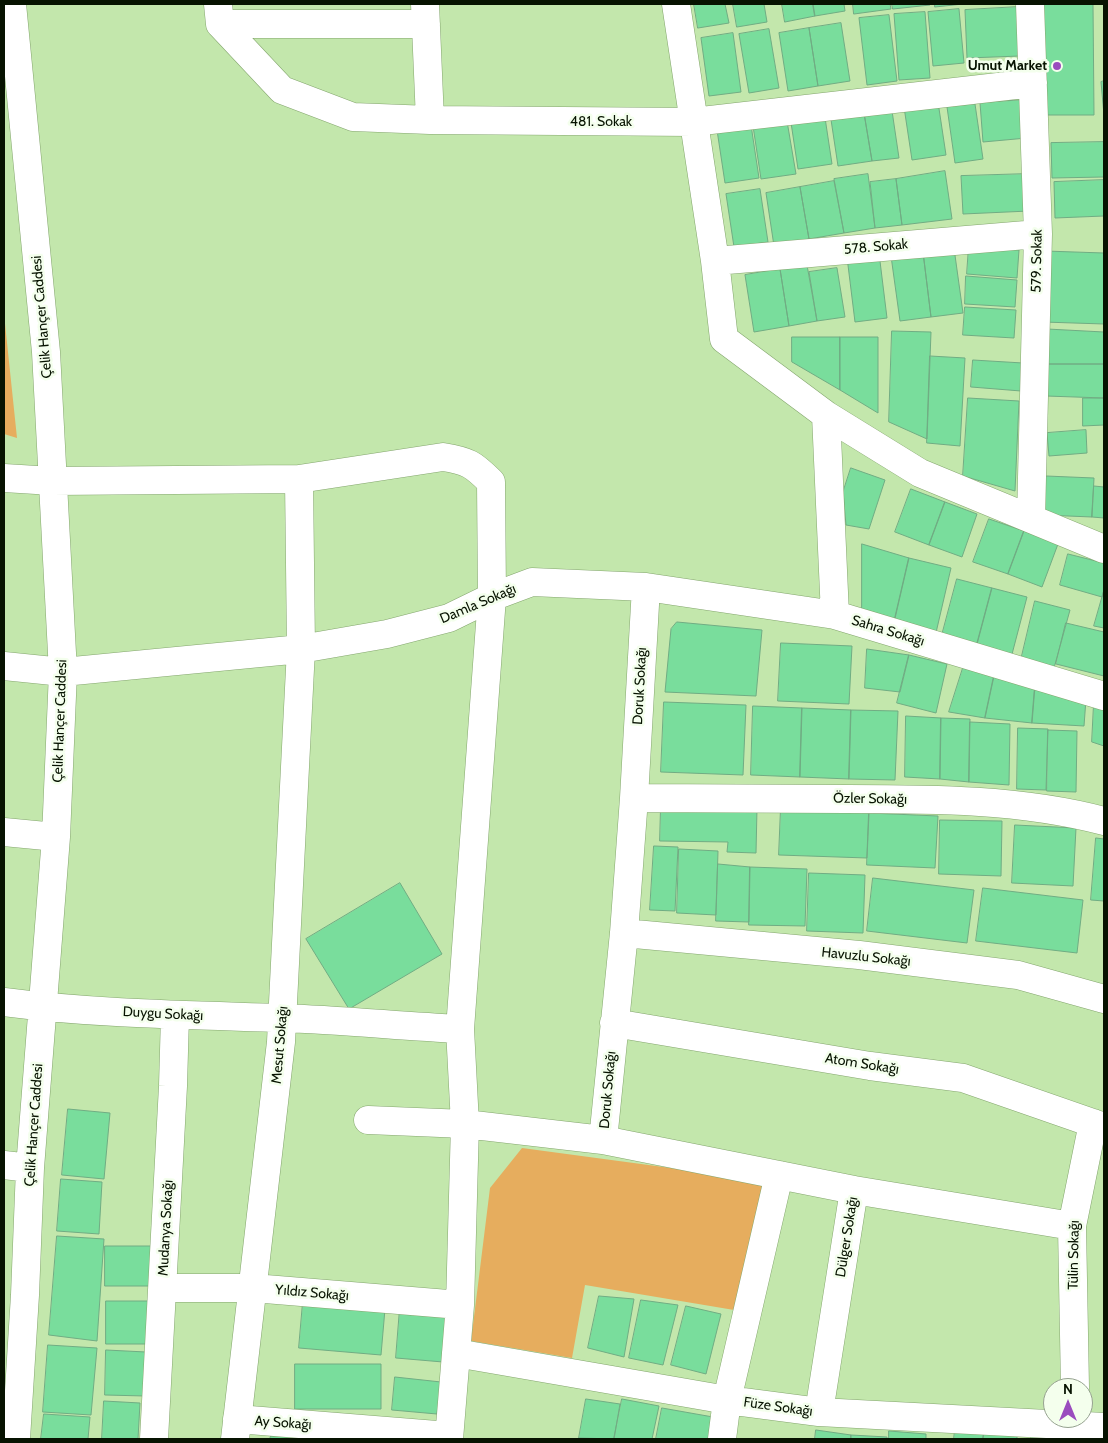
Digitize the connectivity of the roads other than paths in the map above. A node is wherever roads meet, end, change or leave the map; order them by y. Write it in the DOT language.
graph roads {
  1 [pos="12,4"];
  2 [pos="676,4"];
  3 [pos="1030,4"];
  4 [pos="219,14"];
  5 [pos="425,14"];
  6 [pos="1033,83"];
  7 [pos="430,120"];
  8 [pos="693,122"];
  9 [pos="1038,234"];
  10 [pos="715,260"];
  11 [pos="826,415"];
  12 [pos="4,478"];
  13 [pos="299,479"];
  14 [pos="53,481"];
  15 [pos="1031,518"];
  16 [pos="1104,549"];
  17 [pos="646,586"];
  18 [pos="492,596"];
  19 [pos="835,615"];
  20 [pos="302,649"];
  21 [pos="4,666"];
  22 [pos="63,672"];
  23 [pos="1104,696"];
  24 [pos="634,798"];
  25 [pos="1104,821"];
  26 [pos="4,832"];
  27 [pos="56,837"];
  28 [pos="624,932"];
  29 [pos="1104,999"];
  30 [pos="4,1002"];
  31 [pos="43,1007"];
  32 [pos="174,1016"];
  33 [pos="282,1018"];
  34 [pos="614,1023"];
  35 [pos="460,1029"];
  36 [pos="368,1120"];
  37 [pos="465,1124"];
  38 [pos="1099,1125"];
  39 [pos="604,1140"];
  40 [pos="4,1165"];
  41 [pos="30,1168"];
  42 [pos="779,1175"];
  43 [pos="854,1190"];
  44 [pos="1072,1226"];
  45 [pos="163,1288"];
  46 [pos="253,1288"];
  47 [pos="14,1294"];
  48 [pos="460,1305"];
  49 [pos="456,1352"];
  50 [pos="1075,1378"];
  51 [pos="727,1400"];
  52 [pos="11,1408"];
  53 [pos="819,1412"];
  54 [pos="1043,1421"];
  55 [pos="236,1429"];
  56 [pos="449,1437"];
  57 [pos="16,1439"];
  58 [pos="154,1439"];
  59 [pos="722,1439"];
  1 -- 14 [label="street, Çelik Hançer Caddesi"];
  2 -- 8 [label="street"];
  3 -- 6 [label="street, 579. Sokak"];
  4 -- 5 [label="street"];
  4 -- 7 [label="street, 481. Sokak"];
  5 -- 7 [label="street"];
  6 -- 8 [label="street, 481. Sokak"];
  6 -- 9 [label="street, 579. Sokak"];
  7 -- 8 [label="street, 481. Sokak"];
  8 -- 10 [label="street"];
  9 -- 10 [label="street, 578. Sokak"];
  9 -- 15 [label="street, 579. Sokak"];
  10 -- 11 [label="street"];
  11 -- 15 [label="street"];
  11 -- 19 [label="street, Sahra Sokağı"];
  12 -- 14 [label="street"];
  13 -- 14 [label="street"];
  13 -- 18 [label="street"];
  13 -- 20 [label="street, Mesut Sokağı"];
  14 -- 22 [label="street, Çelik Hançer Caddesi"];
  15 -- 16 [label="street"];
  17 -- 18 [label="street, Damla Sokağı"];
  17 -- 19 [label="street, Damla Sokağı"];
  17 -- 24 [label="street, Doruk Sokağı"];
  18 -- 20 [label="street, Damla Sokağı"];
  18 -- 35 [label="street"];
  19 -- 23 [label="street, Sahra Sokağı"];
  20 -- 22 [label="street, Damla Sokağı"];
  20 -- 33 [label="street, Mesut Sokağı"];
  21 -- 22 [label="street, Damla Sokağı"];
  22 -- 27 [label="street, Çelik Hançer Caddesi"];
  24 -- 25 [label="street, Özler Sokağı"];
  24 -- 28 [label="street, Doruk Sokağı"];
  26 -- 27 [label="street"];
  27 -- 31 [label="street, Çelik Hançer Caddesi"];
  28 -- 29 [label="street, Havuzlu Sokağı"];
  28 -- 34 [label="street, Doruk Sokağı"];
  30 -- 31 [label="street, Duygu Sokağı"];
  31 -- 32 [label="street, Duygu Sokağı"];
  31 -- 41 [label="street, Çelik Hançer Caddesi"];
  32 -- 33 [label="street, Duygu Sokağı"];
  32 -- 45 [label="street, Mudanya Sokağı"];
  33 -- 35 [label="street, Duygu Sokağı"];
  33 -- 46 [label="street, Mesut Sokağı"];
  34 -- 38 [label="street, Atom Sokağı"];
  34 -- 39 [label="street, Doruk Sokağı"];
  35 -- 37 [label="street"];
  36 -- 37 [label="street, Doruk Sokağı"];
  37 -- 39 [label="street, Doruk Sokağı"];
  37 -- 48 [label="street"];
  38 -- 44 [label="street, Tülin Sokağı"];
  39 -- 42 [label="street"];
  40 -- 41 [label="street"];
  41 -- 47 [label="street, Çelik Hançer Caddesi"];
  42 -- 43 [label="street"];
  42 -- 51 [label="street"];
  43 -- 44 [label="street, Dülger Sokağı"];
  43 -- 53 [label="street, Dülger Sokağı"];
  44 -- 50 [label="street, Tülin Sokağı"];
  45 -- 46 [label="street, Yıldız Sokağı"];
  45 -- 58 [label="street, Mudanya Sokağı"];
  46 -- 48 [label="street, Yıldız Sokağı"];
  46 -- 55 [label="street, Mesut Sokağı"];
  47 -- 52 [label="street, Çelik Hançer Caddesi"];
  48 -- 49 [label="street"];
  49 -- 51 [label="street, Füze Sokağı"];
  49 -- 56 [label="street"];
  51 -- 53 [label="street, Füze Sokağı"];
  51 -- 59 [label="street"];
  52 -- 57 [label="street, Çelik Hançer Caddesi"];
  53 -- 54 [label="street, Füze Sokağı"];
  55 -- 56 [label="street, Ay Sokağı"];
}
